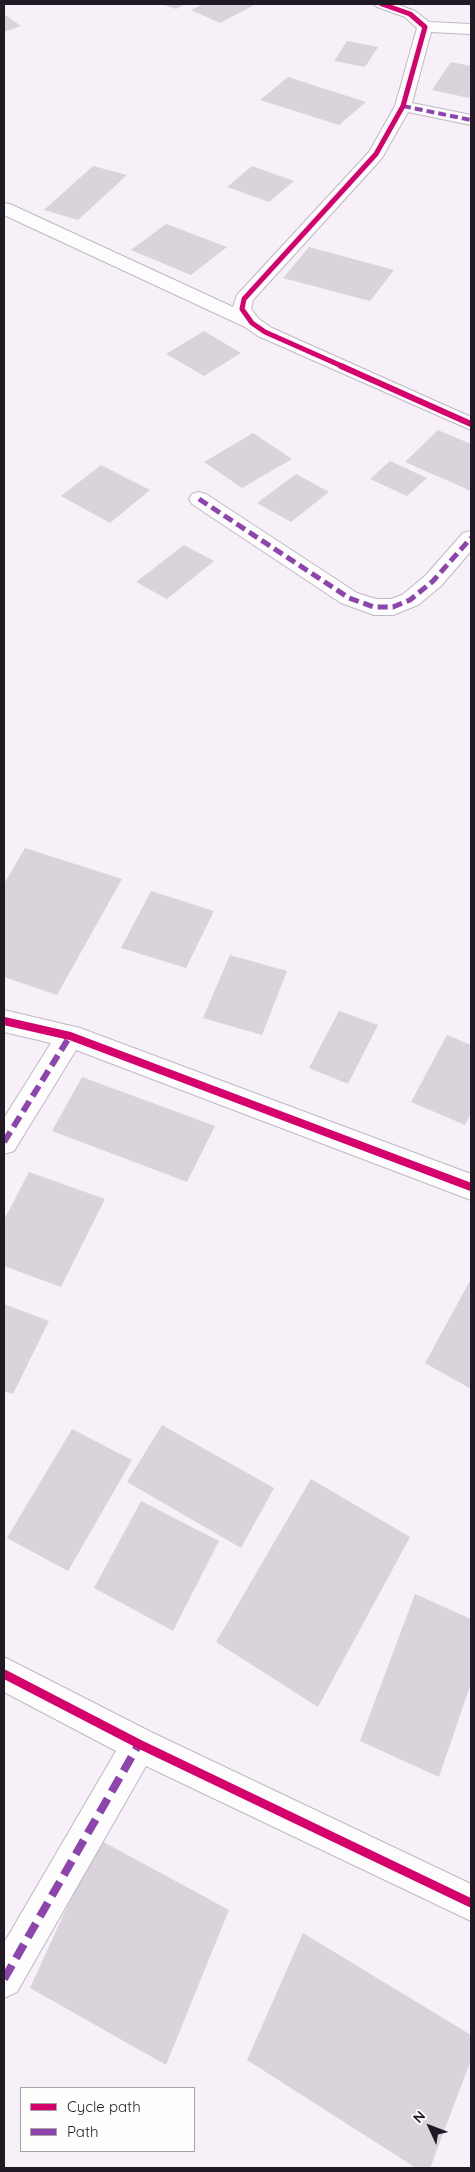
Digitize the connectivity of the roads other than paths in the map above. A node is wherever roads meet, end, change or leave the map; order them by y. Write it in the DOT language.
graph roads {
  1 [pos="382,4"];
  2 [pos="425,27"];
  3 [pos="471,29"];
  4 [pos="403,106"];
  5 [pos="471,120"];
  6 [pos="4,208"];
  7 [pos="252,323"];
  8 [pos="471,424"];
  9 [pos="199,499"];
  10 [pos="471,538"];
  11 [pos="4,1021"];
  12 [pos="70,1036"];
  13 [pos="4,1142"];
  14 [pos="471,1187"];
  15 [pos="4,1674"];
  16 [pos="139,1744"];
  17 [pos="471,1903"];
  18 [pos="4,1979"];
  1 -- 2 [label="street"];
  2 -- 3 [label="street"];
  2 -- 4 [label="street"];
  4 -- 5 [label="street"];
  4 -- 7 [label="street"];
  6 -- 7 [label="street"];
  7 -- 8 [label="street"];
  9 -- 10 [label="street"];
  11 -- 12 [label="street"];
  12 -- 13 [label="street"];
  12 -- 14 [label="street"];
  15 -- 16 [label="street"];
  16 -- 17 [label="street"];
  16 -- 18 [label="street"];
}
